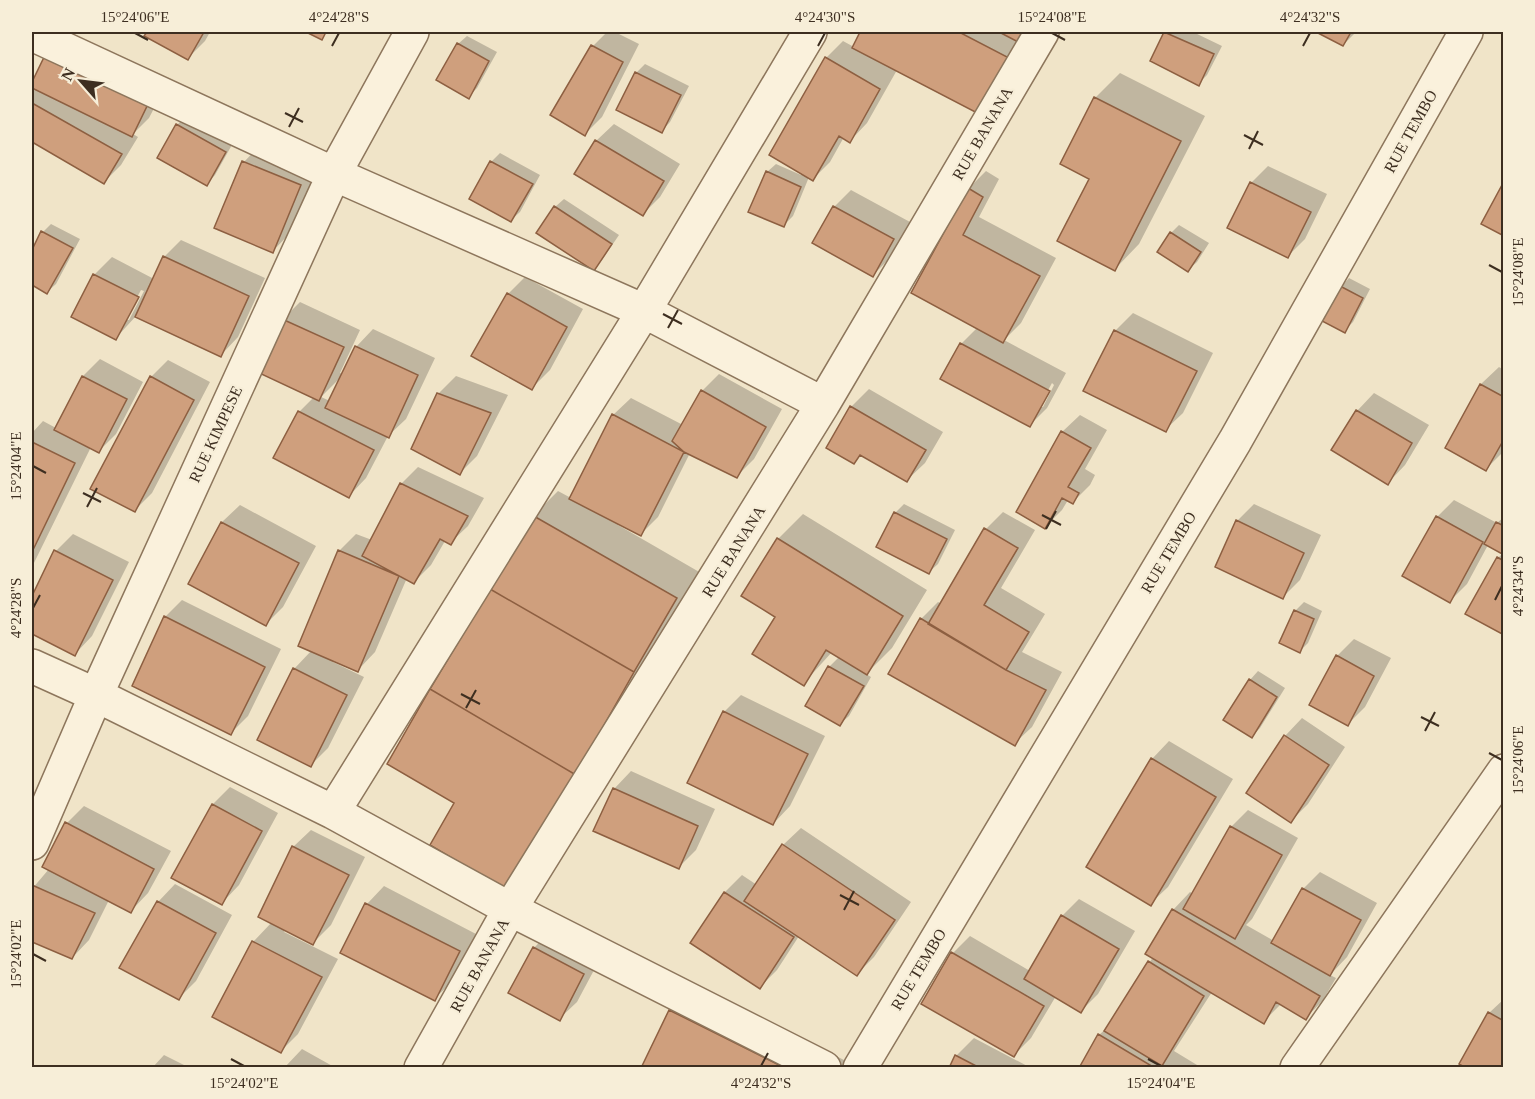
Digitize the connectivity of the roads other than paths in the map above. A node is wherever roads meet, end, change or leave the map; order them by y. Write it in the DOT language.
graph roads {
  1 [pos="411,32"];
  2 [pos="810,32"];
  3 [pos="1042,32"];
  4 [pos="1466,32"];
  5 [pos="32,34"];
  6 [pos="334,174"];
  7 [pos="644,311"];
  8 [pos="823,404"];
  9 [pos="32,666"];
  10 [pos="96,694"];
  11 [pos="1503,771"];
  12 [pos="333,812"];
  13 [pos="32,843"];
  14 [pos="510,909"];
  15 [pos="421,1068"];
  16 [pos="824,1068"];
  17 [pos="860,1068"];
  18 [pos="1297,1068"];
  1 -- 6 [label="street, RUE KIMPESE"];
  2 -- 7 [label="street"];
  3 -- 8 [label="street, RUE BANANA"];
  4 -- 17 [label="street, RUE TEMBO"];
  5 -- 6 [label="street"];
  6 -- 7 [label="street"];
  6 -- 10 [label="street, RUE KIMPESE"];
  7 -- 8 [label="street"];
  7 -- 12 [label="street"];
  8 -- 14 [label="street, RUE BANANA"];
  9 -- 10 [label="street"];
  10 -- 12 [label="street"];
  10 -- 13 [label="street, RUE KIMPESE"];
  11 -- 18 [label="street"];
  12 -- 14 [label="street"];
  14 -- 15 [label="street, RUE BANANA"];
  14 -- 16 [label="street"];
}
